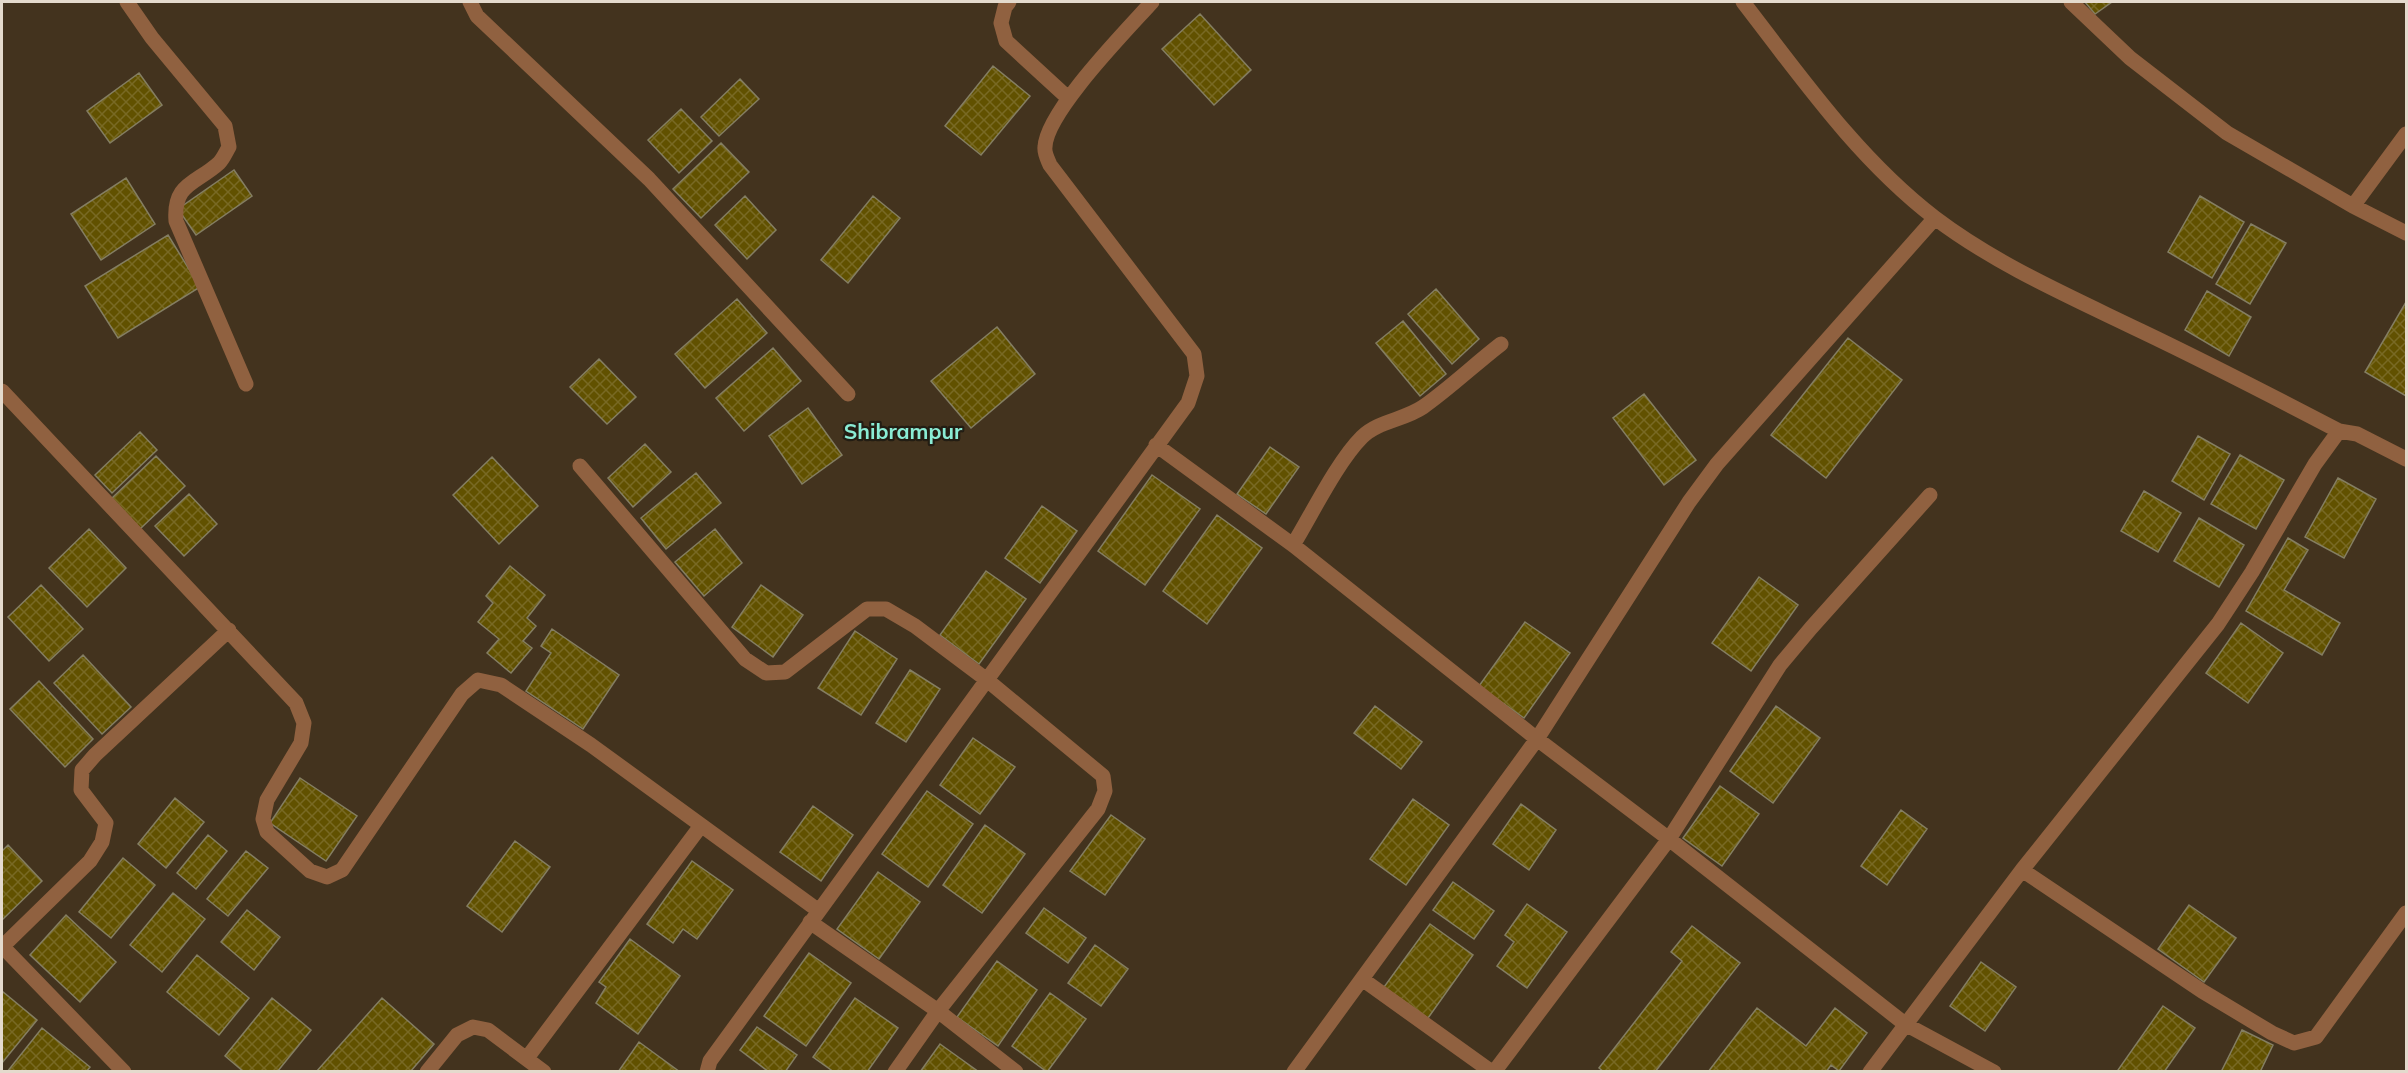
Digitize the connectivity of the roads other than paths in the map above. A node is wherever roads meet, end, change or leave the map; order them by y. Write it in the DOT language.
graph roads {
  1 [pos="127,2"];
  2 [pos="470,2"];
  3 [pos="1009,2"];
  4 [pos="1152,2"];
  5 [pos="1743,2"];
  6 [pos="2071,2"];
  7 [pos="1068,98"];
  8 [pos="2406,134"];
  9 [pos="2353,206"];
  10 [pos="1935,218"];
  11 [pos="2406,233"];
  12 [pos="1501,344"];
  13 [pos="246,384"];
  14 [pos="2,391"];
  15 [pos="848,394"];
  16 [pos="2339,431"];
  17 [pos="1156,445"];
  18 [pos="2406,459"];
  19 [pos="580,466"];
  20 [pos="1930,495"];
  21 [pos="1293,545"];
  22 [pos="229,630"];
  23 [pos="987,680"];
  24 [pos="1537,739"];
  25 [pos="700,826"];
  26 [pos="1669,839"];
  27 [pos="2022,870"];
  28 [pos="2406,913"];
  29 [pos="814,916"];
  30 [pos="2,947"];
  31 [pos="1362,978"];
  32 [pos="938,1011"];
  33 [pos="1905,1023"];
  34 [pos="527,1058"];
  35 [pos="124,1071"];
  36 [pos="427,1071"];
  37 [pos="544,1071"];
  38 [pos="707,1071"];
  39 [pos="895,1071"];
  40 [pos="1016,1071"];
  41 [pos="1294,1071"];
  42 [pos="1493,1071"];
  43 [pos="1870,1071"];
  44 [pos="1994,1071"];
  1 -- 13 [label="street"];
  2 -- 15 [label="street"];
  3 -- 7 [label="street"];
  4 -- 7 [label="street"];
  5 -- 10 [label="street"];
  6 -- 9 [label="street"];
  7 -- 17 [label="street"];
  8 -- 9 [label="street"];
  9 -- 11 [label="street"];
  10 -- 16 [label="street"];
  10 -- 24 [label="street"];
  12 -- 21 [label="street"];
  14 -- 22 [label="street"];
  16 -- 18 [label="street"];
  16 -- 27 [label="street"];
  17 -- 21 [label="street"];
  17 -- 23 [label="street"];
  19 -- 23 [label="street"];
  20 -- 26 [label="street"];
  21 -- 24 [label="street"];
  22 -- 25 [label="street"];
  22 -- 30 [label="street"];
  23 -- 29 [label="street"];
  23 -- 32 [label="street"];
  24 -- 26 [label="street"];
  24 -- 31 [label="street"];
  25 -- 29 [label="street"];
  25 -- 34 [label="street"];
  26 -- 33 [label="street"];
  26 -- 42 [label="street"];
  27 -- 28 [label="street"];
  27 -- 33 [label="street"];
  29 -- 32 [label="street"];
  29 -- 38 [label="street"];
  30 -- 35 [label="street"];
  31 -- 41 [label="street"];
  31 -- 42 [label="street"];
  32 -- 39 [label="street"];
  32 -- 40 [label="street"];
  33 -- 43 [label="street"];
  33 -- 44 [label="street"];
  34 -- 36 [label="street"];
  34 -- 37 [label="street"];
}
